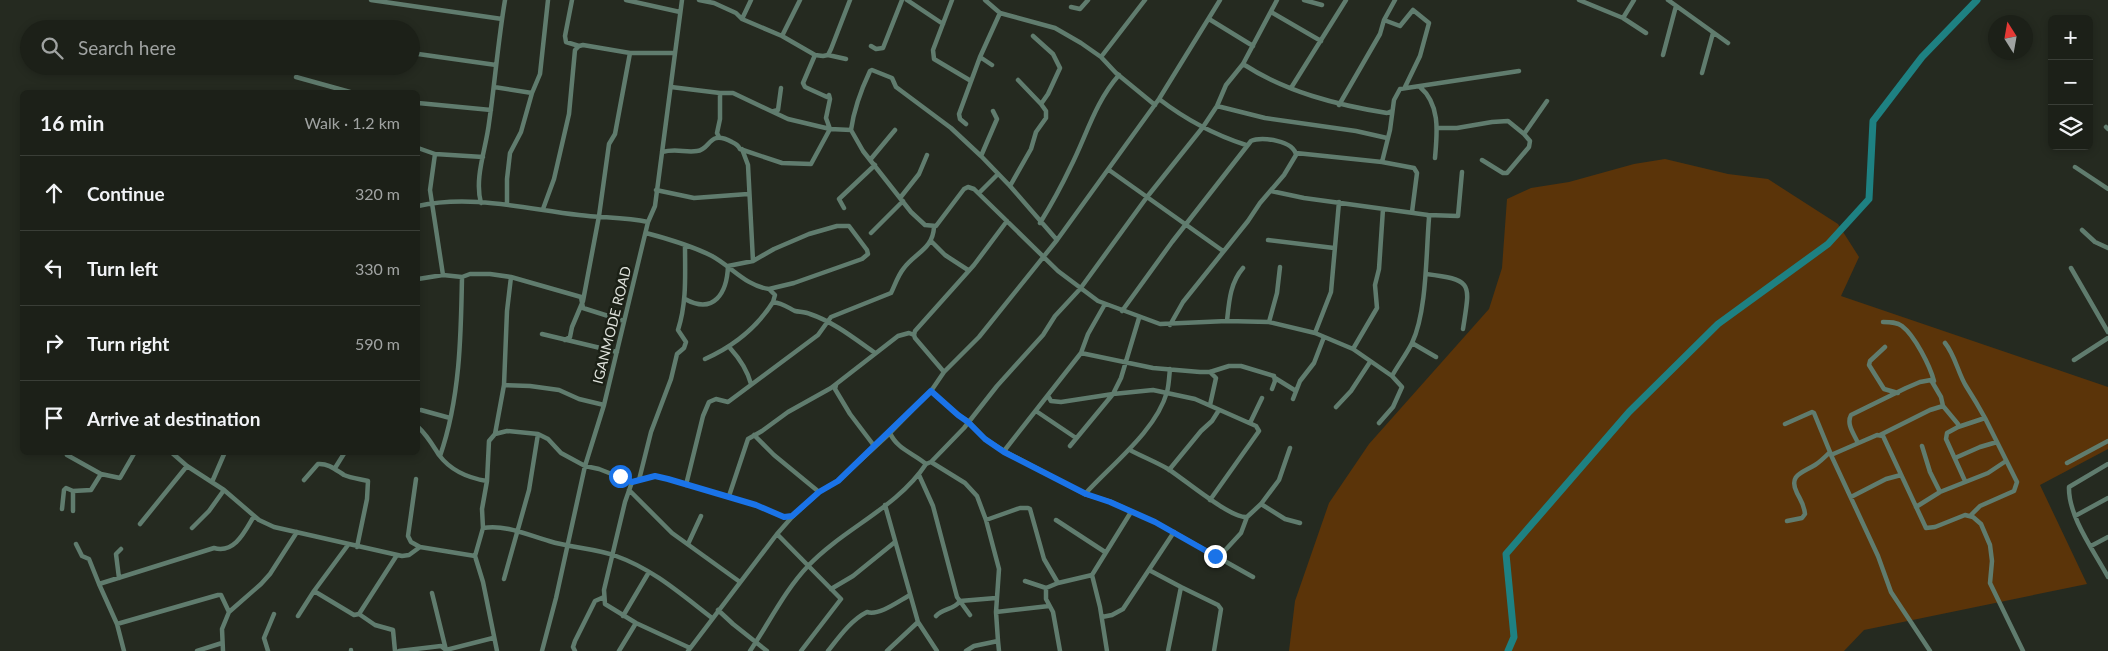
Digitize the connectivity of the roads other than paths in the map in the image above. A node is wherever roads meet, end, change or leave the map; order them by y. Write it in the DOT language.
graph roads {
  1 [pos="371,0"];
  2 [pos="505,0"];
  3 [pos="548,0"];
  4 [pos="572,0"];
  5 [pos="626,0"];
  6 [pos="682,0"];
  7 [pos="699,0"];
  8 [pos="751,0"];
  9 [pos="800,0"];
  10 [pos="850,0"];
  11 [pos="902,0"];
  12 [pos="907,0"];
  13 [pos="952,0"];
  14 [pos="985,0"];
  15 [pos="1088,0"];
  16 [pos="1145,0"];
  17 [pos="1220,0"];
  18 [pos="1277,0"];
  19 [pos="1304,0"];
  20 [pos="1346,0"];
  21 [pos="1395,0"];
  22 [pos="1579,0"];
  23 [pos="1634,0"];
  24 [pos="1668,0"];
  25 [pos="633,1"];
  26 [pos="1322,5"];
  27 [pos="1676,6"];
  28 [pos="1071,7"];
  29 [pos="680,12"];
  30 [pos="1272,12"];
  31 [pos="1000,13"];
  32 [pos="1209,18"];
  33 [pos="1623,18"];
  34 [pos="502,19"];
  35 [pos="742,19"];
  36 [pos="1384,20"];
  37 [pos="943,24"];
  38 [pos="1646,32"];
  39 [pos="1713,33"];
  40 [pos="782,36"];
  41 [pos="1033,36"];
  42 [pos="1321,41"];
  43 [pos="1728,43"];
  44 [pos="579,46"];
  45 [pos="870,46"];
  46 [pos="1253,46"];
  47 [pos="630,53"];
  48 [pos="675,53"];
  49 [pos="420,54"];
  50 [pos="828,54"];
  51 [pos="814,55"];
  52 [pos="1663,55"];
  53 [pos="980,57"];
  54 [pos="1101,57"];
  55 [pos="846,60"];
  56 [pos="1243,64"];
  57 [pos="496,65"];
  58 [pos="992,65"];
  59 [pos="1519,71"];
  60 [pos="1702,73"];
  61 [pos="1119,76"];
  62 [pos="296,77"];
  63 [pos="1018,80"];
  64 [pos="971,81"];
  65 [pos="494,87"];
  66 [pos="671,87"];
  67 [pos="1405,87"];
  68 [pos="1420,87"];
  69 [pos="781,88"];
  70 [pos="1291,88"];
  71 [pos="343,90"];
  72 [pos="532,93"];
  73 [pos="720,93"];
  74 [pos="1159,99"];
  75 [pos="1547,101"];
  76 [pos="420,103"];
  77 [pos="1041,104"];
  78 [pos="1155,105"];
  79 [pos="1339,105"];
  80 [pos="1217,106"];
  81 [pos="491,110"];
  82 [pos="774,111"];
  83 [pos="993,111"];
  84 [pos="1392,111"];
  85 [pos="966,124"];
  86 [pos="1203,127"];
  87 [pos="1438,128"];
  88 [pos="830,129"];
  89 [pos="851,130"];
  90 [pos="895,130"];
  91 [pos="1524,134"];
  92 [pos="719,138"];
  93 [pos="1387,138"];
  94 [pos="1246,145"];
  95 [pos="420,149"];
  96 [pos="742,149"];
  97 [pos="662,152"];
  98 [pos="1296,153"];
  99 [pos="435,154"];
  100 [pos="927,155"];
  101 [pos="981,156"];
  102 [pos="483,158"];
  103 [pos="1435,158"];
  104 [pos="870,160"];
  105 [pos="1482,160"];
  106 [pos="1382,162"];
  107 [pos="875,165"];
  108 [pos="2075,167"];
  109 [pos="1108,170"];
  110 [pos="1462,172"];
  111 [pos="997,175"];
  112 [pos="1010,186"];
  113 [pos="2108,189"];
  114 [pos="656,190"];
  115 [pos="1271,191"];
  116 [pos="979,193"];
  117 [pos="748,194"];
  118 [pos="1147,197"];
  119 [pos="901,199"];
  120 [pos="433,202"];
  121 [pos="1338,202"];
  122 [pos="481,203"];
  123 [pos="507,204"];
  124 [pos="420,205"];
  125 [pos="844,208"];
  126 [pos="543,209"];
  127 [pos="1383,209"];
  128 [pos="1412,212"];
  129 [pos="1428,215"];
  130 [pos="599,216"];
  131 [pos="1007,221"];
  132 [pos="648,222"];
  133 [pos="1040,223"];
  134 [pos="1185,225"];
  135 [pos="934,227"];
  136 [pos="2082,230"];
  137 [pos="646,233"];
  138 [pos="871,233"];
  139 [pos="1057,240"];
  140 [pos="1268,240"];
  141 [pos="931,241"];
  142 [pos="685,245"];
  143 [pos="1334,248"];
  144 [pos="2108,248"];
  145 [pos="1223,251"];
  146 [pos="1044,256"];
  147 [pos="753,261"];
  148 [pos="728,266"];
  149 [pos="1280,267"];
  150 [pos="1243,268"];
  151 [pos="2070,268"];
  152 [pos="968,270"];
  153 [pos="1426,274"];
  154 [pos="443,275"];
  155 [pos="511,276"];
  156 [pos="462,277"];
  157 [pos="420,279"];
  158 [pos="769,289"];
  159 [pos="1080,289"];
  160 [pos="685,299"];
  161 [pos="583,301"];
  162 [pos="773,302"];
  163 [pos="1105,304"];
  164 [pos="1122,311"];
  165 [pos="1139,318"];
  166 [pos="624,321"];
  167 [pos="1227,321"];
  168 [pos="827,322"];
  169 [pos="1269,322"];
  170 [pos="1883,322"];
  171 [pos="1170,324"];
  172 [pos="1463,329"];
  173 [pos="2108,332"];
  174 [pos="1315,333"];
  175 [pos="542,334"];
  176 [pos="914,335"];
  177 [pos="1324,337"];
  178 [pos="2108,338"];
  179 [pos="565,340"];
  180 [pos="1412,343"];
  181 [pos="1945,343"];
  182 [pos="1884,347"];
  183 [pos="730,348"];
  184 [pos="1353,349"];
  185 [pos="616,352"];
  186 [pos="875,353"];
  187 [pos="1081,353"];
  188 [pos="1436,357"];
  189 [pos="705,359"];
  190 [pos="2074,360"];
  191 [pos="1370,362"];
  192 [pos="1127,363"];
  193 [pos="1170,369"];
  194 [pos="944,372"];
  195 [pos="1210,372"];
  196 [pos="1392,376"];
  197 [pos="1275,378"];
  198 [pos="1934,383"];
  199 [pos="751,384"];
  200 [pos="504,385"];
  201 [pos="836,385"];
  202 [pos="1272,389"];
  203 [pos="931,391"];
  204 [pos="1296,391"];
  205 [pos="1167,393"];
  206 [pos="1898,393"];
  207 [pos="1113,394"];
  208 [pos="1048,396"];
  209 [pos="1262,398"];
  210 [pos="1293,399"];
  211 [pos="604,405"];
  212 [pos="1210,405"];
  213 [pos="1942,406"];
  214 [pos="1336,407"];
  215 [pos="421,410"];
  216 [pos="1219,410"];
  217 [pos="1036,411"];
  218 [pos="450,418"];
  219 [pos="1985,418"];
  220 [pos="968,422"];
  221 [pos="1250,423"];
  222 [pos="1379,423"];
  223 [pos="1785,424"];
  224 [pos="1958,427"];
  225 [pos="420,429"];
  226 [pos="890,433"];
  227 [pos="495,434"];
  228 [pos="538,434"];
  229 [pos="754,435"];
  230 [pos="1880,435"];
  231 [pos="1076,438"];
  232 [pos="2108,441"];
  233 [pos="1997,442"];
  234 [pos="1858,443"];
  235 [pos="1070,446"];
  236 [pos="1922,446"];
  237 [pos="876,447"];
  238 [pos="1290,448"];
  239 [pos="1130,450"];
  240 [pos="1004,452"];
  241 [pos="1830,454"];
  242 [pos="67,455"];
  243 [pos="134,455"];
  244 [pos="175,455"];
  245 [pos="224,455"];
  246 [pos="343,455"];
  247 [pos="440,456"];
  248 [pos="1955,458"];
  249 [pos="2006,461"];
  250 [pos="2067,462"];
  251 [pos="929,463"];
  252 [pos="2108,464"];
  253 [pos="187,466"];
  254 [pos="585,466"];
  255 [pos="335,468"];
  256 [pos="1169,470"];
  257 [pos="101,474"];
  258 [pos="918,475"];
  259 [pos="1901,475"];
  260 [pos="416,479"];
  261 [pos="304,480"];
  262 [pos="639,480"];
  263 [pos="487,481"];
  264 [pos="1965,481"];
  265 [pos="212,482"];
  266 [pos="632,482"];
  267 [pos="686,485"];
  268 [pos="224,490"];
  269 [pos="629,490"];
  270 [pos="73,491"];
  271 [pos="819,492"];
  272 [pos="1940,492"];
  273 [pos="1086,494"];
  274 [pos="729,496"];
  275 [pos="1850,497"];
  276 [pos="2108,498"];
  277 [pos="1210,500"];
  278 [pos="1261,504"];
  279 [pos="885,505"];
  280 [pos="1916,507"];
  281 [pos="62,509"];
  282 [pos="73,511"];
  283 [pos="1131,512"];
  284 [pos="254,516"];
  285 [pos="700,516"];
  286 [pos="792,516"];
  287 [pos="1970,516"];
  288 [pos="2075,516"];
  289 [pos="1247,517"];
  290 [pos="986,520"];
  291 [pos="1056,520"];
  292 [pos="1788,522"];
  293 [pos="140,524"];
  294 [pos="1300,524"];
  295 [pos="192,528"];
  296 [pos="483,528"];
  297 [pos="296,532"];
  298 [pos="517,532"];
  299 [pos="1174,532"];
  300 [pos="776,534"];
  301 [pos="2108,537"];
  302 [pos="895,542"];
  303 [pos="76,544"];
  304 [pos="688,544"];
  305 [pos="348,545"];
  306 [pos="357,546"];
  307 [pos="566,546"];
  308 [pos="2091,546"];
  309 [pos="420,547"];
  310 [pos="121,549"];
  311 [pos="1105,552"];
  312 [pos="397,555"];
  313 [pos="613,555"];
  314 [pos="475,556"];
  315 [pos="1218,558"];
  316 [pos="807,567"];
  317 [pos="1149,570"];
  318 [pos="650,572"];
  319 [pos="2107,573"];
  320 [pos="1092,574"];
  321 [pos="1253,577"];
  322 [pos="118,578"];
  323 [pos="504,579"];
  324 [pos="1025,581"];
  325 [pos="740,582"];
  326 [pos="1058,583"];
  327 [pos="99,584"];
  328 [pos="1181,587"];
  329 [pos="1046,588"];
  330 [pos="831,589"];
  331 [pos="314,590"];
  332 [pos="432,593"];
  333 [pos="910,595"];
  334 [pos="604,597"];
  335 [pos="996,598"];
  336 [pos="597,599"];
  337 [pos="960,601"];
  338 [pos="605,604"];
  339 [pos="1049,606"];
  340 [pos="718,610"];
  341 [pos="230,612"];
  342 [pos="996,612"];
  343 [pos="274,614"];
  344 [pos="358,614"];
  345 [pos="970,615"];
  346 [pos="298,616"];
  347 [pos="623,616"];
  348 [pos="936,616"];
  349 [pos="1102,617"];
  350 [pos="712,618"];
  351 [pos="918,622"];
  352 [pos="636,623"];
  353 [pos="117,624"];
  354 [pos="493,638"];
  355 [pos="998,641"];
  356 [pos="756,642"];
  357 [pos="222,643"];
  358 [pos="689,650"];
  359 [pos="124,651"];
  360 [pos="197,651"];
  361 [pos="223,651"];
  362 [pos="268,651"];
  363 [pos="395,651"];
  364 [pos="399,651"];
  365 [pos="446,651"];
  366 [pos="497,651"];
  367 [pos="542,651"];
  368 [pos="575,651"];
  369 [pos="619,651"];
  370 [pos="750,651"];
  371 [pos="767,651"];
  372 [pos="801,651"];
  373 [pos="828,651"];
  374 [pos="887,651"];
  375 [pos="937,651"];
  376 [pos="967,651"];
  377 [pos="999,651"];
  378 [pos="1060,651"];
  379 [pos="1107,651"];
  380 [pos="1168,651"];
  381 [pos="1214,651"];
  382 [pos="1930,651"];
  383 [pos="2023,651"];
  1 -- 34 [label="street"];
  2 -- 34 [label="street"];
  3 -- 72 [label="street"];
  4 -- 44 [label="street"];
  5 -- 25 [label="street"];
  6 -- 29 [label="street, IGANMODE ROAD"];
  7 -- 35 [label="street"];
  8 -- 35 [label="street"];
  9 -- 40 [label="street"];
  10 -- 50 [label="street"];
  11 -- 45 [label="street"];
  12 -- 37 [label="street"];
  13 -- 37 [label="street"];
  14 -- 31 [label="street"];
  15 -- 28 [label="street"];
  16 -- 54 [label="street"];
  17 -- 32 [label="street"];
  18 -- 30 [label="street"];
  19 -- 26 [label="street"];
  20 -- 42 [label="street"];
  21 -- 36 [label="street"];
  22 -- 33 [label="street"];
  23 -- 33 [label="street"];
  24 -- 27 [label="street"];
  25 -- 29 [label="street"];
  27 -- 39 [label="street"];
  27 -- 52 [label="street"];
  29 -- 48 [label="street, IGANMODE ROAD"];
  30 -- 42 [label="street"];
  30 -- 46 [label="street"];
  31 -- 53 [label="street"];
  31 -- 54 [label="street"];
  32 -- 46 [label="street"];
  32 -- 74 [label="street"];
  33 -- 38 [label="street"];
  34 -- 57 [label="street"];
  35 -- 40 [label="street"];
  36 -- 67 [label="street"];
  36 -- 79 [label="street"];
  37 -- 64 [label="street"];
  39 -- 43 [label="street"];
  39 -- 60 [label="street"];
  40 -- 51 [label="street"];
  41 -- 77 [label="street"];
  42 -- 70 [label="street"];
  44 -- 47 [label="street"];
  44 -- 126 [label="street"];
  46 -- 56 [label="street"];
  47 -- 48 [label="street"];
  47 -- 130 [label="street"];
  48 -- 66 [label="street, IGANMODE ROAD"];
  49 -- 57 [label="street"];
  50 -- 51 [label="street"];
  50 -- 55 [label="street"];
  51 -- 88 [label="street"];
  53 -- 58 [label="street"];
  53 -- 64 [label="street"];
  54 -- 61 [label="street"];
  56 -- 70 [label="street"];
  56 -- 80 [label="street"];
  57 -- 65 [label="street"];
  59 -- 68 [label="street"];
  61 -- 78 [label="street"];
  61 -- 133 [label="street"];
  62 -- 71 [label="street"];
  63 -- 77 [label="street"];
  64 -- 85 [label="street"];
  65 -- 72 [label="street"];
  65 -- 81 [label="street"];
  66 -- 73 [label="street"];
  66 -- 97 [label="street, IGANMODE ROAD"];
  67 -- 68 [label="street"];
  67 -- 84 [label="street"];
  68 -- 87 [label="street"];
  69 -- 82 [label="street"];
  70 -- 79 [label="street"];
  72 -- 123 [label="street"];
  73 -- 82 [label="street"];
  73 -- 92 [label="street"];
  74 -- 78 [label="street"];
  74 -- 86 [label="street"];
  75 -- 91 [label="street"];
  76 -- 81 [label="street"];
  77 -- 112 [label="street"];
  78 -- 109 [label="street"];
  79 -- 84 [label="street"];
  80 -- 86 [label="street"];
  80 -- 93 [label="street"];
  81 -- 102 [label="street"];
  82 -- 88 [label="street"];
  83 -- 101 [label="street"];
  84 -- 93 [label="street"];
  86 -- 94 [label="street"];
  86 -- 118 [label="street"];
  87 -- 91 [label="street"];
  87 -- 103 [label="street"];
  88 -- 89 [label="street"];
  88 -- 96 [label="street"];
  89 -- 101 [label="street"];
  89 -- 104 [label="street"];
  90 -- 104 [label="street"];
  91 -- 105 [label="street"];
  92 -- 96 [label="street"];
  92 -- 97 [label="street"];
  93 -- 106 [label="street"];
  94 -- 98 [label="street"];
  94 -- 134 [label="street"];
  95 -- 99 [label="street"];
  96 -- 117 [label="street"];
  97 -- 114 [label="street, IGANMODE ROAD"];
  98 -- 106 [label="street"];
  98 -- 115 [label="street"];
  99 -- 102 [label="street"];
  99 -- 120 [label="street"];
  100 -- 119 [label="street"];
  101 -- 111 [label="street"];
  102 -- 122 [label="street"];
  104 -- 107 [label="street"];
  106 -- 128 [label="street"];
  107 -- 119 [label="street"];
  107 -- 125 [label="street"];
  108 -- 113 [label="street"];
  109 -- 118 [label="street"];
  109 -- 139 [label="street"];
  110 -- 129 [label="street"];
  111 -- 112 [label="street"];
  111 -- 116 [label="street"];
  112 -- 133 [label="street"];
  114 -- 117 [label="street"];
  114 -- 132 [label="street, IGANMODE ROAD"];
  115 -- 121 [label="street"];
  115 -- 145 [label="street"];
  116 -- 131 [label="street"];
  116 -- 135 [label="street"];
  117 -- 147 [label="street"];
  118 -- 134 [label="street"];
  118 -- 159 [label="street"];
  119 -- 135 [label="street"];
  119 -- 138 [label="street"];
  120 -- 122 [label="street"];
  120 -- 124 [label="street"];
  120 -- 154 [label="street"];
  121 -- 127 [label="street"];
  121 -- 143 [label="street"];
  122 -- 123 [label="street"];
  123 -- 126 [label="street"];
  126 -- 130 [label="street"];
  127 -- 128 [label="street"];
  127 -- 184 [label="street"];
  128 -- 129 [label="street"];
  129 -- 153 [label="street"];
  130 -- 132 [label="street"];
  130 -- 161 [label="street"];
  131 -- 146 [label="street"];
  131 -- 152 [label="street"];
  132 -- 137 [label="street, IGANMODE ROAD"];
  133 -- 139 [label="street"];
  134 -- 145 [label="street"];
  134 -- 164 [label="street"];
  135 -- 141 [label="street"];
  136 -- 144 [label="street"];
  137 -- 142 [label="street"];
  137 -- 166 [label="street, IGANMODE ROAD"];
  139 -- 146 [label="street"];
  140 -- 143 [label="street"];
  141 -- 152 [label="street"];
  141 -- 168 [label="street"];
  142 -- 148 [label="street"];
  142 -- 160 [label="street"];
  143 -- 174 [label="street"];
  145 -- 171 [label="street"];
  146 -- 159 [label="street"];
  146 -- 194 [label="street"];
  147 -- 148 [label="street"];
  147 -- 158 [label="street"];
  148 -- 158 [label="street"];
  148 -- 160 [label="street"];
  149 -- 169 [label="street"];
  150 -- 167 [label="street"];
  151 -- 173 [label="street"];
  152 -- 176 [label="street"];
  153 -- 172 [label="street"];
  153 -- 180 [label="street"];
  154 -- 156 [label="street"];
  154 -- 157 [label="street"];
  155 -- 156 [label="street"];
  155 -- 161 [label="street"];
  155 -- 200 [label="street"];
  156 -- 218 [label="street"];
  158 -- 162 [label="street"];
  159 -- 163 [label="street"];
  159 -- 220 [label="street"];
  160 -- 262 [label="street"];
  161 -- 166 [label="street"];
  161 -- 179 [label="street"];
  162 -- 168 [label="street"];
  162 -- 183 [label="street"];
  163 -- 164 [label="street"];
  163 -- 187 [label="street"];
  164 -- 165 [label="street"];
  165 -- 171 [label="street"];
  165 -- 192 [label="street"];
  166 -- 185 [label="street, IGANMODE ROAD"];
  167 -- 169 [label="street"];
  167 -- 171 [label="street"];
  168 -- 186 [label="street"];
  168 -- 199 [label="street"];
  169 -- 174 [label="street"];
  170 -- 198 [label="street"];
  174 -- 177 [label="street"];
  175 -- 179 [label="street"];
  176 -- 186 [label="street"];
  176 -- 194 [label="street"];
  177 -- 184 [label="street"];
  177 -- 204 [label="street"];
  178 -- 190 [label="street"];
  179 -- 185 [label="street"];
  180 -- 188 [label="street"];
  180 -- 196 [label="street"];
  181 -- 219 [label="street"];
  182 -- 206 [label="street"];
  183 -- 189 [label="street"];
  183 -- 199 [label="street"];
  184 -- 191 [label="street"];
  185 -- 211 [label="street, IGANMODE ROAD"];
  186 -- 201 [label="street"];
  187 -- 192 [label="street"];
  187 -- 208 [label="street"];
  191 -- 196 [label="street"];
  191 -- 214 [label="street"];
  192 -- 193 [label="street"];
  192 -- 207 [label="street"];
  193 -- 195 [label="street"];
  193 -- 205 [label="street"];
  194 -- 203 [label="street"];
  195 -- 197 [label="street"];
  195 -- 212 [label="street"];
  196 -- 222 [label="street"];
  197 -- 202 [label="street"];
  197 -- 204 [label="street"];
  198 -- 206 [label="street"];
  198 -- 213 [label="street"];
  199 -- 267 [label="street"];
  200 -- 211 [label="street"];
  200 -- 227 [label="street"];
  201 -- 229 [label="street"];
  201 -- 237 [label="street"];
  203 -- 220 [label="street"];
  203 -- 226 [label="street"];
  204 -- 210 [label="street"];
  205 -- 207 [label="street"];
  205 -- 212 [label="street"];
  205 -- 239 [label="street"];
  206 -- 234 [label="street"];
  207 -- 208 [label="street"];
  207 -- 231 [label="street"];
  208 -- 217 [label="street"];
  209 -- 221 [label="street"];
  211 -- 254 [label="street, IGANMODE ROAD"];
  212 -- 216 [label="street"];
  213 -- 224 [label="street"];
  213 -- 230 [label="street"];
  215 -- 218 [label="street"];
  216 -- 221 [label="street"];
  216 -- 256 [label="street"];
  217 -- 231 [label="street"];
  217 -- 240 [label="street"];
  218 -- 247 [label="street"];
  219 -- 224 [label="street"];
  219 -- 233 [label="street"];
  220 -- 240 [label="street"];
  220 -- 251 [label="street"];
  221 -- 277 [label="street"];
  223 -- 241 [label="street"];
  224 -- 248 [label="street"];
  225 -- 247 [label="street"];
  226 -- 237 [label="street"];
  226 -- 251 [label="street"];
  227 -- 228 [label="street"];
  227 -- 263 [label="street"];
  228 -- 254 [label="street"];
  228 -- 298 [label="street"];
  229 -- 271 [label="street"];
  229 -- 274 [label="street"];
  230 -- 234 [label="street"];
  230 -- 259 [label="street"];
  231 -- 235 [label="street"];
  232 -- 250 [label="street"];
  233 -- 248 [label="street"];
  233 -- 249 [label="street"];
  234 -- 241 [label="street"];
  236 -- 272 [label="street"];
  237 -- 271 [label="street"];
  238 -- 278 [label="street"];
  239 -- 256 [label="street"];
  239 -- 273 [label="street"];
  240 -- 273 [label="street"];
  241 -- 275 [label="street"];
  241 -- 292 [label="street"];
  242 -- 257 [label="street"];
  243 -- 257 [label="street"];
  244 -- 253 [label="street"];
  245 -- 265 [label="street"];
  246 -- 255 [label="street"];
  247 -- 263 [label="street"];
  248 -- 264 [label="street"];
  249 -- 264 [label="street"];
  249 -- 287 [label="street"];
  251 -- 258 [label="street"];
  251 -- 290 [label="street"];
  252 -- 288 [label="street"];
  253 -- 265 [label="street"];
  253 -- 293 [label="street"];
  254 -- 266 [label="street"];
  254 -- 307 [label="street, IGANMODE ROAD"];
  255 -- 261 [label="street"];
  255 -- 306 [label="street"];
  256 -- 277 [label="street"];
  257 -- 270 [label="street"];
  258 -- 279 [label="street"];
  258 -- 337 [label="street"];
  259 -- 275 [label="street"];
  259 -- 280 [label="street"];
  260 -- 309 [label="street"];
  262 -- 266 [label="street"];
  262 -- 267 [label="street"];
  263 -- 296 [label="street"];
  264 -- 272 [label="street"];
  265 -- 268 [label="street"];
  266 -- 269 [label="street"];
  267 -- 274 [label="street"];
  268 -- 284 [label="street"];
  268 -- 295 [label="street"];
  269 -- 304 [label="street"];
  269 -- 313 [label="street"];
  270 -- 281 [label="street"];
  270 -- 282 [label="street"];
  271 -- 286 [label="street"];
  272 -- 280 [label="street"];
  273 -- 283 [label="street"];
  274 -- 286 [label="street"];
  275 -- 382 [label="street"];
  276 -- 288 [label="street"];
  277 -- 289 [label="street"];
  278 -- 289 [label="street"];
  278 -- 294 [label="street"];
  279 -- 302 [label="street"];
  279 -- 316 [label="street"];
  280 -- 287 [label="street"];
  283 -- 299 [label="street"];
  283 -- 311 [label="street"];
  284 -- 297 [label="street"];
  284 -- 322 [label="street"];
  285 -- 304 [label="street"];
  286 -- 300 [label="street"];
  287 -- 383 [label="street"];
  288 -- 308 [label="street"];
  289 -- 315 [label="street"];
  290 -- 326 [label="street"];
  290 -- 335 [label="street"];
  291 -- 311 [label="street"];
  296 -- 298 [label="street"];
  296 -- 314 [label="street"];
  297 -- 305 [label="street"];
  297 -- 341 [label="street"];
  298 -- 307 [label="street"];
  298 -- 323 [label="street"];
  299 -- 315 [label="street"];
  299 -- 317 [label="street"];
  300 -- 316 [label="street"];
  300 -- 325 [label="street"];
  301 -- 308 [label="street"];
  302 -- 330 [label="street"];
  302 -- 333 [label="street"];
  303 -- 327 [label="street"];
  304 -- 325 [label="street"];
  305 -- 306 [label="street"];
  305 -- 331 [label="street"];
  306 -- 312 [label="street"];
  307 -- 313 [label="street"];
  307 -- 367 [label="street, IGANMODE ROAD"];
  308 -- 319 [label="street"];
  309 -- 312 [label="street"];
  309 -- 314 [label="street"];
  310 -- 322 [label="street"];
  311 -- 320 [label="street"];
  312 -- 344 [label="street"];
  313 -- 318 [label="street"];
  313 -- 334 [label="street"];
  314 -- 354 [label="street"];
  315 -- 321 [label="street"];
  316 -- 330 [label="street"];
  316 -- 356 [label="street"];
  317 -- 328 [label="street"];
  317 -- 349 [label="street"];
  318 -- 347 [label="street"];
  318 -- 350 [label="street"];
  320 -- 326 [label="street"];
  320 -- 349 [label="street"];
  322 -- 327 [label="street"];
  324 -- 329 [label="street"];
  325 -- 340 [label="street"];
  326 -- 329 [label="street"];
  327 -- 353 [label="street"];
  328 -- 380 [label="street"];
  328 -- 381 [label="street"];
  329 -- 339 [label="street"];
  330 -- 372 [label="street"];
  331 -- 344 [label="street"];
  331 -- 346 [label="street"];
  332 -- 365 [label="street"];
  333 -- 351 [label="street"];
  333 -- 373 [label="street"];
  334 -- 336 [label="street"];
  334 -- 338 [label="street"];
  335 -- 337 [label="street"];
  335 -- 342 [label="street"];
  336 -- 338 [label="street"];
  336 -- 368 [label="street"];
  337 -- 345 [label="street"];
  337 -- 348 [label="street"];
  338 -- 347 [label="street"];
  339 -- 342 [label="street"];
  339 -- 378 [label="street"];
  340 -- 350 [label="street"];
  340 -- 356 [label="street"];
  341 -- 353 [label="street"];
  341 -- 357 [label="street"];
  342 -- 355 [label="street"];
  343 -- 362 [label="street"];
  344 -- 363 [label="street"];
  347 -- 352 [label="street"];
  349 -- 379 [label="street"];
  350 -- 358 [label="street"];
  351 -- 374 [label="street"];
  351 -- 375 [label="street"];
  352 -- 358 [label="street"];
  352 -- 369 [label="street"];
  353 -- 359 [label="street"];
  354 -- 365 [label="street"];
  354 -- 366 [label="street"];
  355 -- 376 [label="street"];
  355 -- 377 [label="street"];
  356 -- 370 [label="street"];
  356 -- 371 [label="street"];
  357 -- 360 [label="street"];
  357 -- 361 [label="street"];
  364 -- 365 [label="street"];
}
